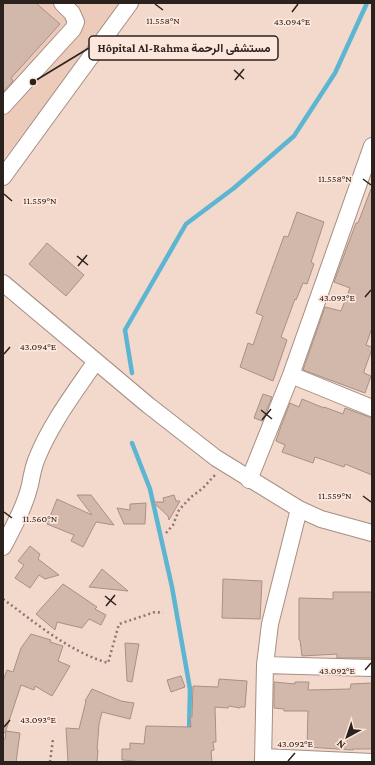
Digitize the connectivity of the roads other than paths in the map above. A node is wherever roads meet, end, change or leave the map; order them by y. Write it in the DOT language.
graph roads {
  1 [pos="62,3"];
  2 [pos="130,3"];
  3 [pos="3,106"];
  4 [pos="372,146"];
  5 [pos="3,177"];
  6 [pos="3,283"];
  7 [pos="96,361"];
  8 [pos="291,375"];
  9 [pos="372,408"];
  10 [pos="249,480"];
  11 [pos="299,509"];
  12 [pos="372,533"];
  13 [pos="3,547"];
  14 [pos="266,665"];
  15 [pos="372,668"];
  16 [pos="263,760"];
  17 [pos="372,762"];
  1 -- 3 [label="street"];
  2 -- 5 [label="street"];
  4 -- 8 [label="street"];
  6 -- 7 [label="street"];
  7 -- 10 [label="street"];
  7 -- 13 [label="street"];
  8 -- 9 [label="street"];
  8 -- 10 [label="street"];
  10 -- 11 [label="street"];
  11 -- 12 [label="street"];
  11 -- 14 [label="street"];
  14 -- 15 [label="street"];
  14 -- 16 [label="street"];
  16 -- 17 [label="street"];
}
